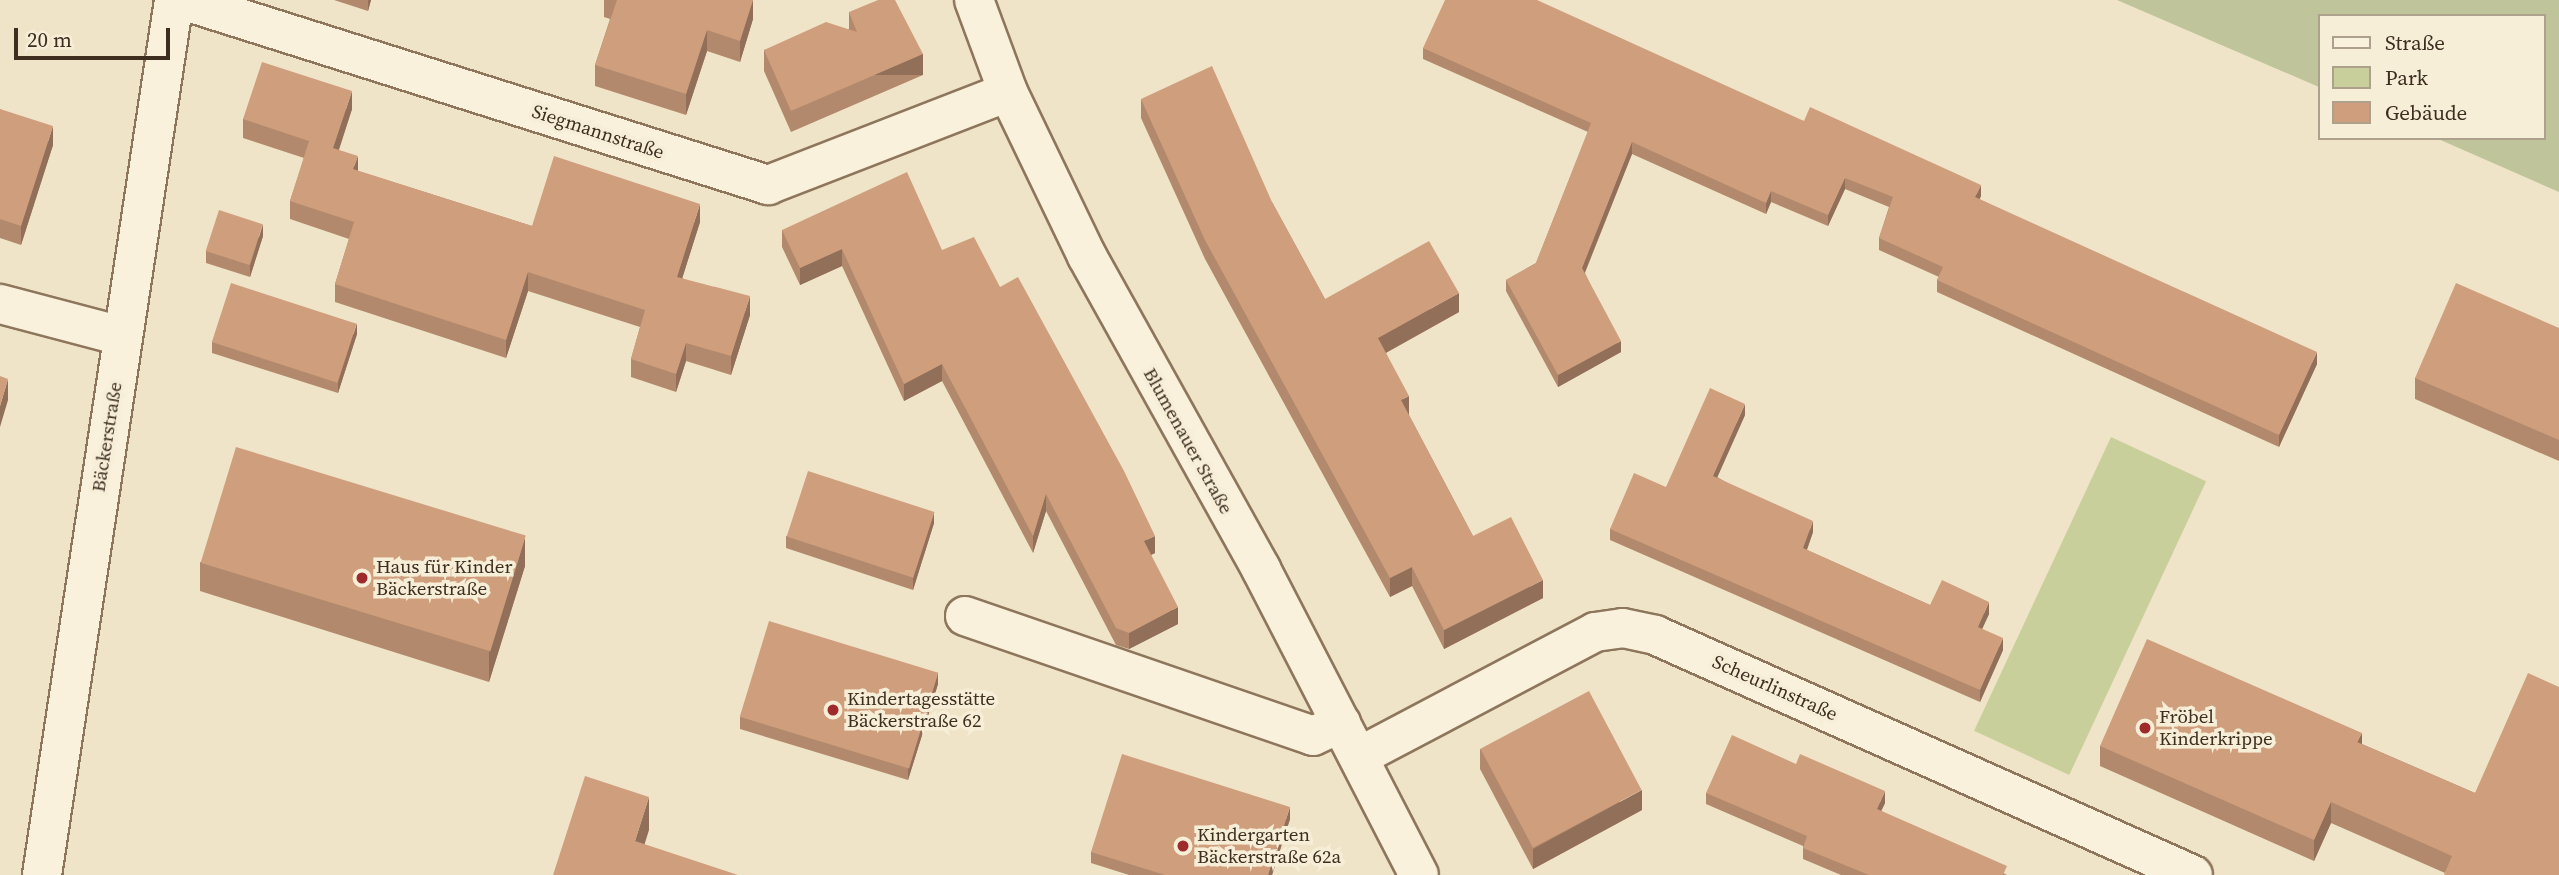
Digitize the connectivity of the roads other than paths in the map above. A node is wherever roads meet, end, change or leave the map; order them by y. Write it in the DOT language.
graph roads {
  1 [pos="174,0"];
  2 [pos="182,0"];
  3 [pos="974,0"];
  4 [pos="1008,92"];
  5 [pos="0,303"];
  6 [pos="122,336"];
  7 [pos="965,616"];
  8 [pos="1341,723"];
  9 [pos="1360,756"];
  10 [pos="42,875"];
  11 [pos="1419,875"];
  12 [pos="2193,875"];
  1 -- 6 [label="street, Bäckerstraße"];
  2 -- 4 [label="street, Siegmannstraße"];
  3 -- 4 [label="street, Blumenauer Straße"];
  4 -- 8 [label="street, Blumenauer Straße"];
  5 -- 6 [label="street"];
  6 -- 10 [label="street, Bäckerstraße"];
  7 -- 8 [label="street"];
  8 -- 9 [label="street, Blumenauer Straße"];
  9 -- 11 [label="street, Blumenauer Straße"];
  9 -- 12 [label="street, Scheurlinstraße"];
}
